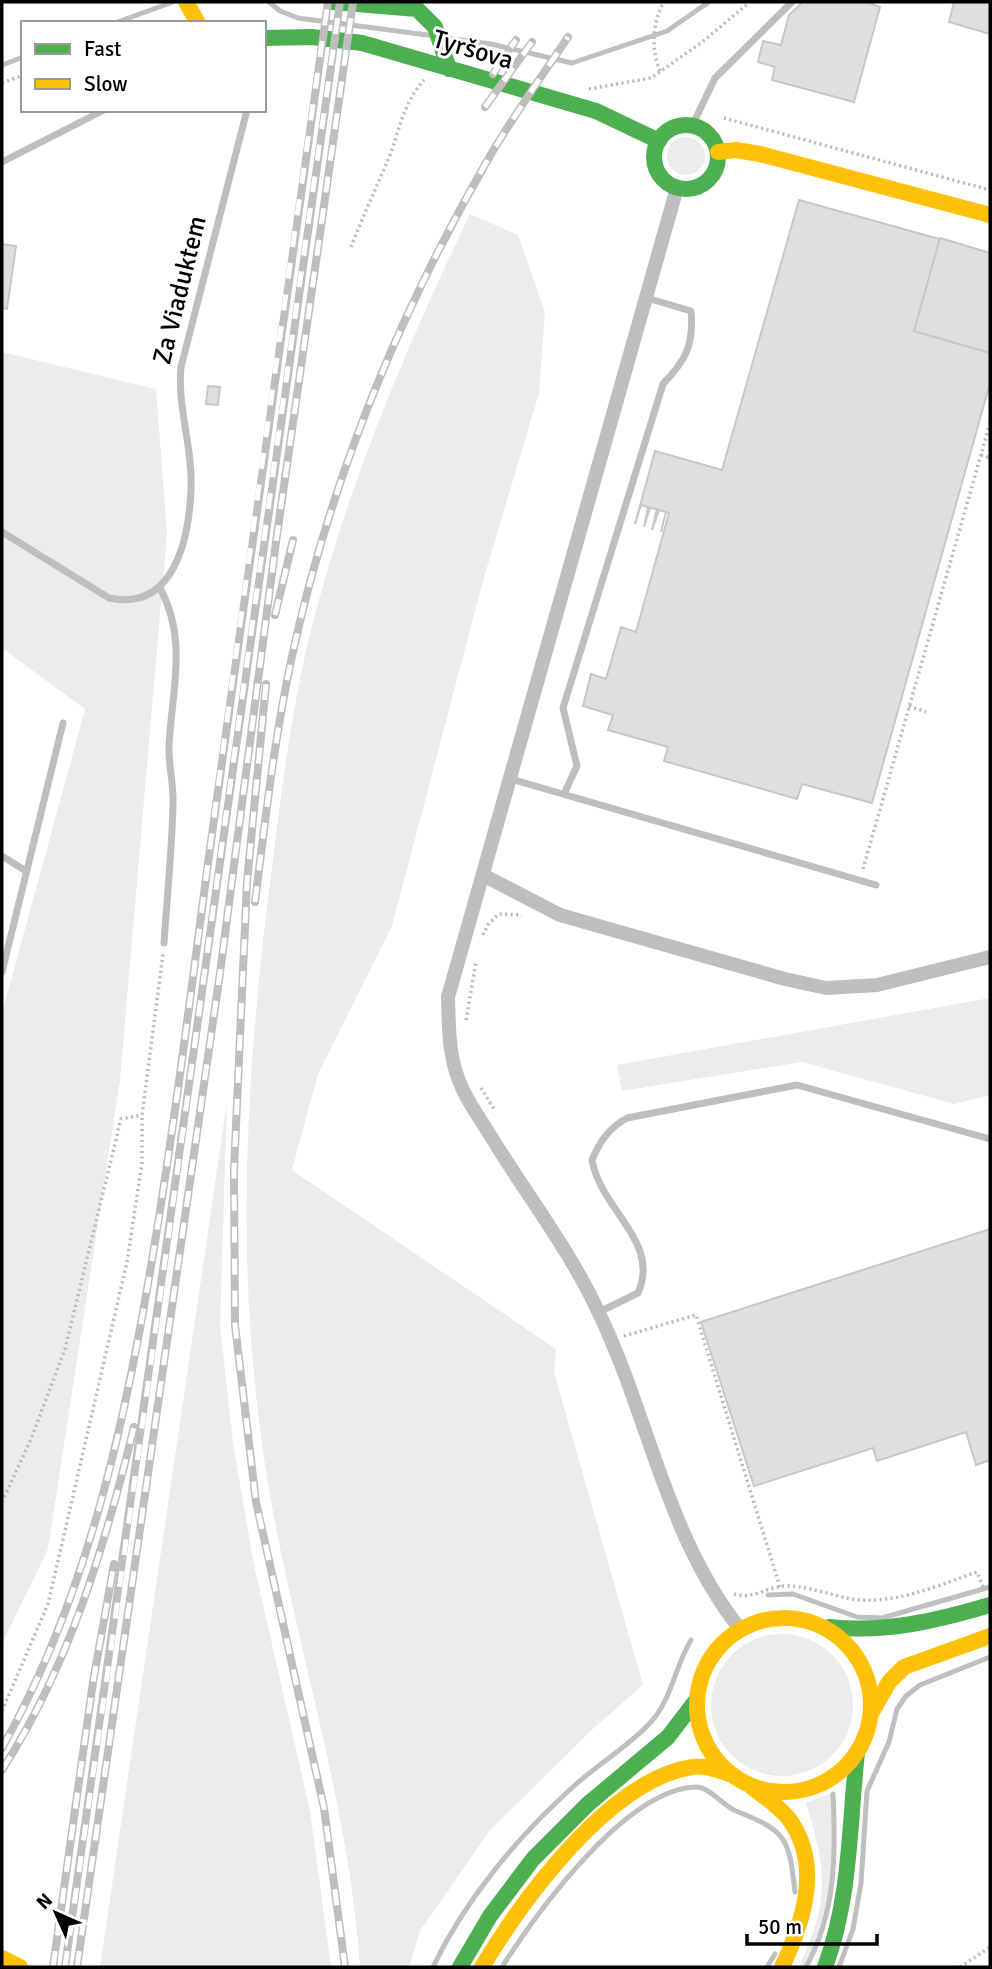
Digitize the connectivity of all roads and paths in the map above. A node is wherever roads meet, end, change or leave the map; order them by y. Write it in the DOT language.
graph roads {
  1 [pos="333,2"];
  2 [pos="664,2"];
  3 [pos="750,2"];
  4 [pos="792,2"];
  5 [pos="401,5"];
  6 [pos="266,40"];
  7 [pos="443,67"];
  8 [pos="660,72"];
  9 [pos="21,76"];
  10 [pos="2,83"];
  11 [pos="582,90"];
  12 [pos="100,112"];
  13 [pos="246,112"];
  14 [pos="724,118"];
  15 [pos="692,126"];
  16 [pos="659,141"];
  17 [pos="718,152"];
  18 [pos="2,162"];
  19 [pos="677,188"];
  20 [pos="990,190"];
  21 [pos="990,215"];
  22 [pos="351,247"];
  23 [pos="647,298"];
  24 [pos="990,423"];
  25 [pos="981,455"];
  26 [pos="990,458"];
  27 [pos="2,532"];
  28 [pos="160,588"];
  29 [pos="909,706"];
  30 [pos="926,712"];
  31 [pos="63,723"];
  32 [pos="511,779"];
  33 [pos="564,794"];
  34 [pos="2,856"];
  35 [pos="26,872"];
  36 [pos="483,875"];
  37 [pos="860,880"];
  38 [pos="876,885"];
  39 [pos="522,915"];
  40 [pos="164,943"];
  41 [pos="481,944"];
  42 [pos="477,957"];
  43 [pos="990,957"];
  44 [pos="2,972"];
  45 [pos="465,1025"];
  46 [pos="476,1079"];
  47 [pos="142,1115"];
  48 [pos="499,1117"];
  49 [pos="990,1139"];
  50 [pos="599,1312"];
  51 [pos="622,1336"];
  52 [pos="2,1502"];
  53 [pos="780,1587"];
  54 [pos="732,1593"];
  55 [pos="990,1605"];
  56 [pos="821,1626"];
  57 [pos="740,1629"];
  58 [pos="990,1636"];
  59 [pos="696,1699"];
  60 [pos="2,1711"];
  61 [pos="871,1713"];
  62 [pos="857,1753"];
  63 [pos="733,1776"];
  64 [pos="752,1787"];
  65 [pos="990,1947"];
  66 [pos="2,1958"];
  67 [pos="20,1967"];
  68 [pos="460,1967"];
  69 [pos="482,1967"];
  70 [pos="782,1967"];
  71 [pos="825,1967"];
  72 [pos="960,1967"];
  1 -- 5 [label="main road"];
  2 -- 8 [label="path"];
  3 -- 8 [label="path"];
  4 -- 15 [label="lane"];
  5 -- 7 [label="main road"];
  6 -- 7 [label="main road, Tyršova"];
  7 -- 16 [label="main road, Tyršova"];
  7 -- 22 [label="path"];
  8 -- 11 [label="path"];
  9 -- 10 [label="path"];
  12 -- 18 [label="lane"];
  13 -- 28 [label="lane, Za Viaduktem"];
  14 -- 20 [label="path"];
  15 -- 16 [label="main road"];
  15 -- 17 [label="main road"];
  16 -- 19 [label="main road"];
  17 -- 19 [label="main road"];
  17 -- 21 [label="main road"];
  19 -- 23 [label="street"];
  23 -- 32 [label="street"];
  23 -- 33 [label="lane"];
  24 -- 25 [label="path"];
  25 -- 26 [label="path"];
  25 -- 29 [label="path"];
  27 -- 28 [label="lane"];
  28 -- 40 [label="lane"];
  29 -- 30 [label="path"];
  29 -- 37 [label="path"];
  31 -- 35 [label="lane"];
  32 -- 33 [label="lane"];
  32 -- 36 [label="street"];
  33 -- 37 [label="lane"];
  34 -- 35 [label="lane"];
  35 -- 44 [label="lane"];
  36 -- 43 [label="street"];
  36 -- 50 [label="street"];
  37 -- 38 [label="lane"];
  39 -- 41 [label="path"];
  40 -- 47 [label="path"];
  42 -- 45 [label="path"];
  46 -- 48 [label="path"];
  47 -- 52 [label="path"];
  47 -- 60 [label="path"];
  49 -- 50 [label="lane"];
  50 -- 57 [label="street"];
  51 -- 53 [label="path"];
  53 -- 54 [label="path"];
  53 -- 55 [label="path"];
  55 -- 56 [label="main road"];
  56 -- 57 [label="main road"];
  56 -- 61 [label="main road"];
  57 -- 59 [label="main road"];
  58 -- 61 [label="main road"];
  59 -- 63 [label="main road"];
  59 -- 68 [label="main road"];
  61 -- 62 [label="main road"];
  62 -- 64 [label="main road"];
  62 -- 71 [label="main road"];
  63 -- 64 [label="main road"];
  63 -- 69 [label="main road"];
  64 -- 70 [label="main road"];
  65 -- 72 [label="path"];
  66 -- 67 [label="main road"];
}
